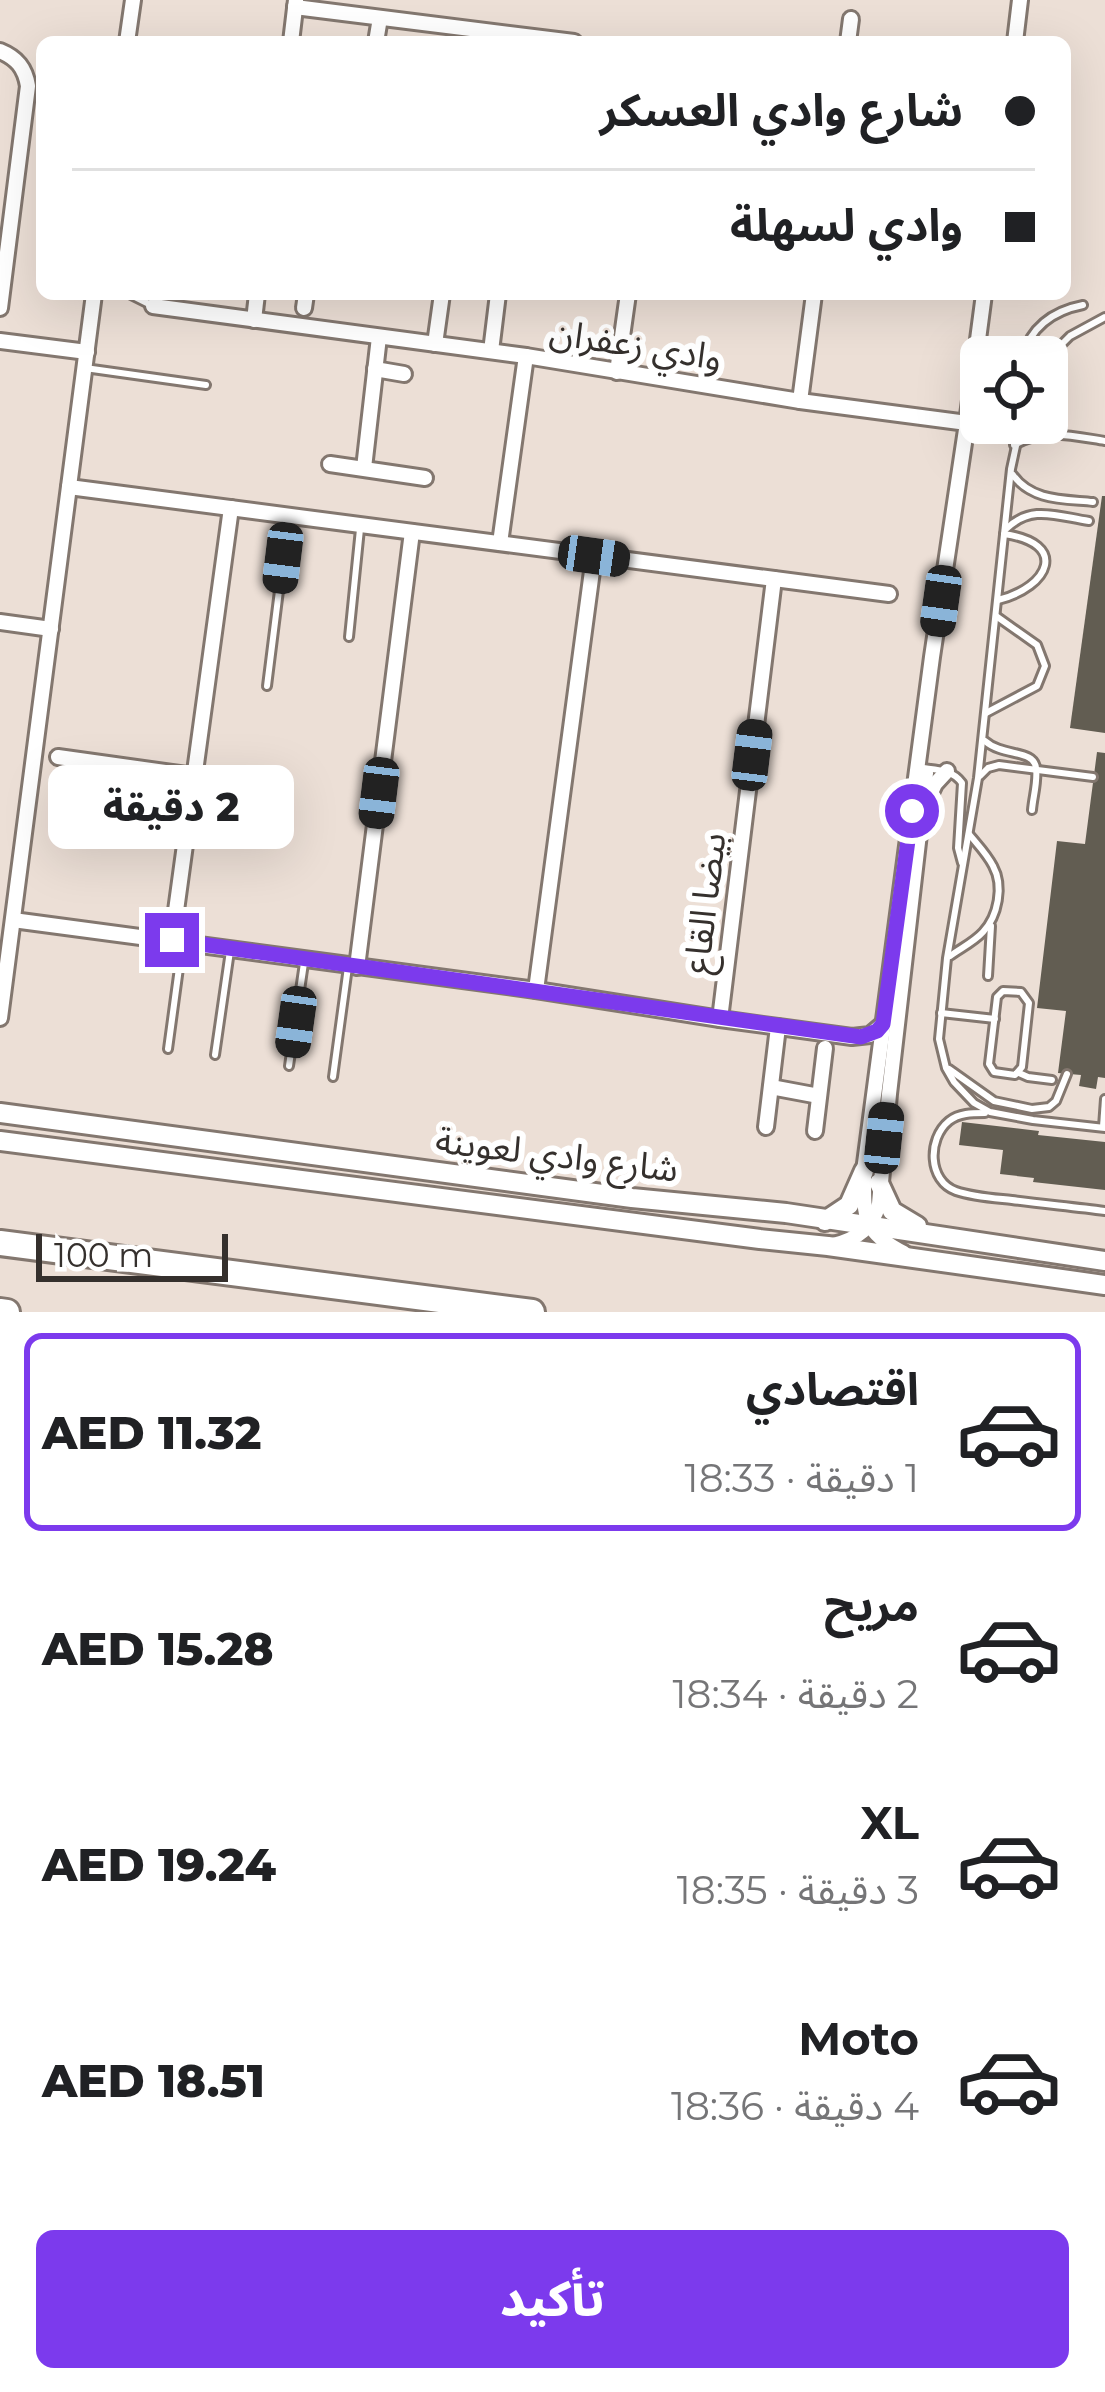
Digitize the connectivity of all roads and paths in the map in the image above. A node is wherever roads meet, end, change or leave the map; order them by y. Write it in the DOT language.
graph roads {
  1 [pos="133,0"];
  2 [pos="1020,0"];
  3 [pos="296,3"];
  4 [pos="380,18"];
  5 [pos="851,19"];
  6 [pos="128,36"];
  7 [pos="291,36"];
  8 [pos="377,36"];
  9 [pos="476,36"];
  10 [pos="849,36"];
  11 [pos="1016,36"];
  12 [pos="0,51"];
  13 [pos="7,198"];
  14 [pos="93,300"];
  15 [pos="141,300"];
  16 [pos="256,300"];
  17 [pos="441,300"];
  18 [pos="497,300"];
  19 [pos="627,300"];
  20 [pos="813,300"];
  21 [pos="983,300"];
  22 [pos="1083,305"];
  23 [pos="153,306"];
  24 [pos="0,308"];
  25 [pos="1105,316"];
  26 [pos="254,320"];
  27 [pos="978,336"];
  28 [pos="1032,336"];
  29 [pos="379,337"];
  30 [pos="1068,338"];
  31 [pos="0,341"];
  32 [pos="435,344"];
  33 [pos="491,352"];
  34 [pos="526,356"];
  35 [pos="86,360"];
  36 [pos="375,369"];
  37 [pos="617,373"];
  38 [pos="404,374"];
  39 [pos="206,385"];
  40 [pos="800,401"];
  41 [pos="960,422"];
  42 [pos="1105,441"];
  43 [pos="964,444"];
  44 [pos="1014,445"];
  45 [pos="330,464"];
  46 [pos="364,469"];
  47 [pos="1011,472"];
  48 [pos="425,478"];
  49 [pos="69,487"];
  50 [pos="1093,502"];
  51 [pos="230,508"];
  52 [pos="289,515"];
  53 [pos="1089,521"];
  54 [pos="360,525"];
  55 [pos="412,532"];
  56 [pos="1005,532"];
  57 [pos="500,543"];
  58 [pos="594,556"];
  59 [pos="774,579"];
  60 [pos="889,594"];
  61 [pos="998,600"];
  62 [pos="997,616"];
  63 [pos="0,622"];
  64 [pos="51,628"];
  65 [pos="349,638"];
  66 [pos="267,686"];
  67 [pos="986,713"];
  68 [pos="983,738"];
  69 [pos="58,757"];
  70 [pos="922,768"];
  71 [pos="1036,769"];
  72 [pos="947,771"];
  73 [pos="194,776"];
  74 [pos="1093,777"];
  75 [pos="978,778"];
  76 [pos="1032,810"];
  77 [pos="922,815"];
  78 [pos="969,834"];
  79 [pos="964,866"];
  80 [pos="13,920"];
  81 [pos="991,921"];
  82 [pos="177,940"];
  83 [pos="230,948"];
  84 [pos="947,958"];
  85 [pos="304,959"];
  86 [pos="353,966"];
  87 [pos="988,976"];
  88 [pos="536,990"];
  89 [pos="941,1012"];
  90 [pos="0,1018"];
  91 [pos="994,1018"];
  92 [pos="720,1019"];
  93 [pos="883,1024"];
  94 [pos="778,1027"];
  95 [pos="853,1037"];
  96 [pos="825,1048"];
  97 [pos="168,1049"];
  98 [pos="215,1054"];
  99 [pos="879,1057"];
  100 [pos="289,1066"];
  101 [pos="946,1067"];
  102 [pos="1018,1073"];
  103 [pos="1067,1074"];
  104 [pos="333,1076"];
  105 [pos="1052,1080"];
  106 [pos="771,1087"];
  107 [pos="819,1096"];
  108 [pos="1105,1099"];
  109 [pos="4,1109"];
  110 [pos="990,1112"];
  111 [pos="766,1127"];
  112 [pos="1104,1128"];
  113 [pos="814,1131"];
  114 [pos="0,1141"];
  115 [pos="872,1178"];
  116 [pos="1105,1211"];
  117 [pos="825,1221"];
  118 [pos="869,1226"];
  119 [pos="961,1241"];
  120 [pos="0,1243"];
  121 [pos="828,1246"];
  122 [pos="920,1259"];
  123 [pos="1105,1261"];
  124 [pos="1105,1285"];
  125 [pos="532,1312"];
  1 -- 6 [label="street"];
  2 -- 11 [label="street"];
  3 -- 4 [label="street"];
  3 -- 7 [label="street"];
  4 -- 8 [label="street"];
  4 -- 9 [label="street"];
  5 -- 10 [label="street"];
  12 -- 13 [label="street"];
  13 -- 24 [label="street"];
  14 -- 35 [label="street"];
  15 -- 23 [label="lane"];
  16 -- 26 [label="street"];
  17 -- 32 [label="street"];
  18 -- 33 [label="street"];
  19 -- 37 [label="street"];
  20 -- 40 [label="street"];
  21 -- 27 [label="street"];
  22 -- 28 [label="lane"];
  23 -- 26 [label="street, وادي زعفران"];
  25 -- 30 [label="lane"];
  26 -- 29 [label="street, وادي زعفران"];
  29 -- 32 [label="street, وادي زعفران"];
  29 -- 36 [label="street"];
  31 -- 35 [label="street"];
  32 -- 33 [label="street, وادي زعفران"];
  33 -- 34 [label="street, وادي زعفران"];
  34 -- 37 [label="street, وادي زعفران"];
  34 -- 57 [label="street"];
  35 -- 39 [label="lane"];
  35 -- 49 [label="street"];
  36 -- 38 [label="street"];
  36 -- 46 [label="street"];
  37 -- 40 [label="street, وادي زعفران"];
  40 -- 41 [label="street, وادي زعفران"];
  42 -- 44 [label="lane"];
  43 -- 70 [label="street"];
  44 -- 47 [label="lane"];
  45 -- 46 [label="street"];
  46 -- 48 [label="street"];
  47 -- 50 [label="lane"];
  47 -- 56 [label="lane"];
  49 -- 51 [label="street"];
  49 -- 64 [label="street"];
  51 -- 52 [label="street"];
  51 -- 73 [label="street"];
  52 -- 54 [label="street"];
  52 -- 66 [label="lane"];
  53 -- 56 [label="lane"];
  54 -- 55 [label="street"];
  54 -- 65 [label="lane"];
  55 -- 57 [label="street"];
  55 -- 86 [label="street"];
  56 -- 61 [label="lane"];
  56 -- 61 [label="lane"];
  57 -- 58 [label="street"];
  58 -- 59 [label="street"];
  58 -- 88 [label="street"];
  59 -- 60 [label="street"];
  59 -- 92 [label="street, بيضا القاع"];
  61 -- 62 [label="lane"];
  62 -- 67 [label="lane"];
  62 -- 67 [label="lane"];
  63 -- 64 [label="street"];
  64 -- 80 [label="street"];
  67 -- 68 [label="lane"];
  68 -- 71 [label="lane"];
  68 -- 75 [label="lane"];
  69 -- 73 [label="street"];
  70 -- 72 [label="lane"];
  70 -- 77 [label="street"];
  70 -- 93 [label="street"];
  71 -- 74 [label="lane"];
  71 -- 75 [label="lane"];
  71 -- 76 [label="lane"];
  72 -- 77 [label="street"];
  72 -- 79 [label="lane"];
  73 -- 82 [label="street"];
  75 -- 78 [label="lane"];
  77 -- 115 [label="street"];
  78 -- 79 [label="lane"];
  78 -- 81 [label="lane"];
  79 -- 84 [label="lane"];
  80 -- 82 [label="street"];
  80 -- 90 [label="street"];
  81 -- 84 [label="lane"];
  81 -- 87 [label="lane"];
  82 -- 83 [label="street"];
  82 -- 97 [label="lane"];
  83 -- 85 [label="street"];
  83 -- 98 [label="lane"];
  84 -- 89 [label="lane"];
  85 -- 86 [label="street"];
  85 -- 100 [label="lane"];
  86 -- 88 [label="street"];
  86 -- 104 [label="lane"];
  88 -- 92 [label="street"];
  89 -- 91 [label="lane"];
  89 -- 101 [label="lane"];
  91 -- 102 [label="lane"];
  91 -- 102 [label="lane"];
  92 -- 94 [label="street"];
  93 -- 95 [label="street"];
  93 -- 99 [label="street"];
  94 -- 95 [label="street"];
  94 -- 106 [label="street"];
  95 -- 99 [label="street"];
  96 -- 107 [label="street"];
  99 -- 115 [label="street"];
  101 -- 103 [label="lane"];
  101 -- 110 [label="lane"];
  102 -- 105 [label="lane"];
  106 -- 107 [label="street"];
  106 -- 111 [label="street"];
  107 -- 113 [label="street"];
  108 -- 112 [label="lane"];
  109 -- 117 [label="main road, شارع وادي لعوينة"];
  110 -- 112 [label="lane"];
  110 -- 116 [label="lane"];
  114 -- 121 [label="main road, شارع وادي لعوينة"];
  115 -- 117 [label="main road"];
  115 -- 118 [label="street"];
  115 -- 119 [label="main road"];
  117 -- 118 [label="main road, شارع وادي لعوينة"];
  118 -- 119 [label="main road, شارع وادي لعوينة"];
  118 -- 121 [label="street"];
  118 -- 122 [label="street"];
  119 -- 123 [label="main road, شارع وادي لعوينة"];
  120 -- 125 [label="highway"];
  121 -- 122 [label="main road, شارع وادي لعوينة"];
  122 -- 124 [label="main road, شارع وادي لعوينة"];
}
